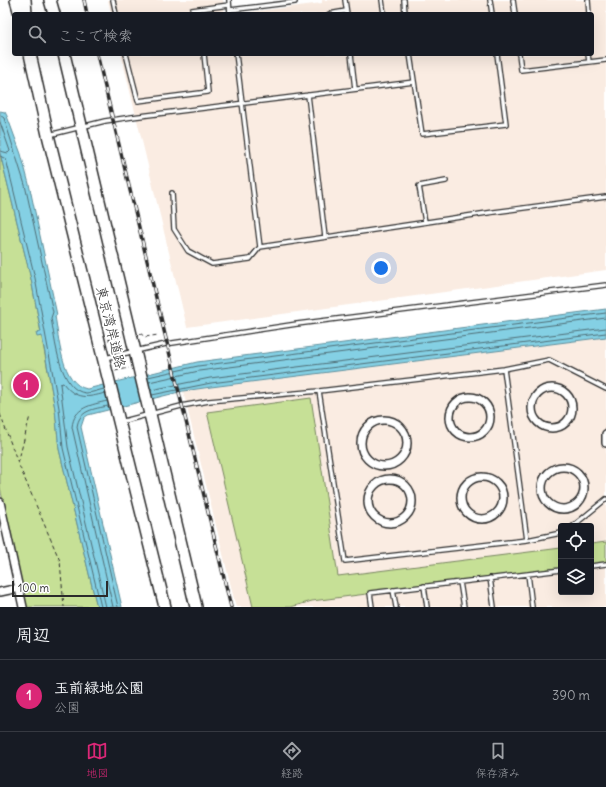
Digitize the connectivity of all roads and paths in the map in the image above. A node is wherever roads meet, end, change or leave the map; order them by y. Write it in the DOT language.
graph roads {
  1 [pos="16,0"];
  2 [pos="25,0"];
  3 [pos="50,0"];
  4 [pos="113,0"];
  5 [pos="229,0"];
  6 [pos="295,0"];
  7 [pos="345,0"];
  8 [pos="382,0"];
  9 [pos="404,0"];
  10 [pos="490,0"];
  11 [pos="513,0"];
  12 [pos="588,0"];
  13 [pos="192,10"];
  14 [pos="230,10"];
  15 [pos="19,12"];
  16 [pos="26,12"];
  17 [pos="53,12"];
  18 [pos="116,12"];
  19 [pos="198,12"];
  20 [pos="346,12"];
  21 [pos="384,12"];
  22 [pos="406,12"];
  23 [pos="492,12"];
  24 [pos="515,12"];
  25 [pos="589,12"];
  26 [pos="30,56"];
  27 [pos="64,56"];
  28 [pos="127,56"];
  29 [pos="204,56"];
  30 [pos="236,56"];
  31 [pos="351,56"];
  32 [pos="410,56"];
  33 [pos="497,56"];
  34 [pos="519,56"];
  35 [pos="588,56"];
  36 [pos="606,60"];
  37 [pos="589,62"];
  38 [pos="414,82"];
  39 [pos="355,89"];
  40 [pos="308,95"];
  41 [pos="242,103"];
  42 [pos="82,127"];
  43 [pos="48,135"];
  44 [pos="446,181"];
  45 [pos="172,194"];
  46 [pos="606,197"];
  47 [pos="425,222"];
  48 [pos="325,237"];
  49 [pos="260,246"];
  50 [pos="606,286"];
  51 [pos="130,334"];
  52 [pos="100,342"];
  53 [pos="134,351"];
  54 [pos="104,358"];
  55 [pos="138,366"];
  56 [pos="504,369"];
  57 [pos="108,373"];
  58 [pos="606,389"];
  59 [pos="319,391"];
  60 [pos="572,412"];
  61 [pos="0,414"];
  62 [pos="149,415"];
  63 [pos="30,416"];
  64 [pos="119,422"];
  65 [pos="488,425"];
  66 [pos="606,434"];
  67 [pos="606,443"];
  68 [pos="404,454"];
  69 [pos="18,463"];
  70 [pos="582,496"];
  71 [pos="606,499"];
  72 [pos="0,502"];
  73 [pos="502,507"];
  74 [pos="409,512"];
  75 [pos="577,523"];
  76 [pos="558,534"];
  77 [pos="527,540"];
  78 [pos="606,564"];
  79 [pos="594,566"];
  80 [pos="558,570"];
  81 [pos="528,574"];
  82 [pos="490,578"];
  83 [pos="460,582"];
  84 [pos="424,586"];
  85 [pos="19,588"];
  86 [pos="393,590"];
  87 [pos="0,592"];
  88 [pos="23,607"];
  89 [pos="64,607"];
  90 [pos="165,607"];
  91 [pos="196,607"];
  92 [pos="372,607"];
  93 [pos="396,607"];
  94 [pos="427,607"];
  95 [pos="464,607"];
  96 [pos="494,607"];
  97 [pos="532,607"];
  1 -- 15 [label="highway"];
  2 -- 16 [label="highway"];
  3 -- 17 [label="highway"];
  4 -- 18 [label="lane"];
  5 -- 14 [label="lane"];
  6 -- 14 [label="lane"];
  7 -- 20 [label="lane"];
  8 -- 21 [label="lane"];
  9 -- 22 [label="lane"];
  10 -- 23 [label="lane"];
  11 -- 24 [label="lane"];
  12 -- 25 [label="lane"];
  13 -- 19 [label="lane"];
  14 -- 19 [label="lane"];
  26 -- 43 [label="highway, 東京湾岸道路"];
  27 -- 42 [label="highway, 東京湾岸道路"];
  28 -- 29 [label="lane"];
  30 -- 41 [label="lane"];
  31 -- 39 [label="lane"];
  32 -- 38 [label="lane"];
  33 -- 38 [label="lane"];
  34 -- 37 [label="lane"];
  35 -- 37 [label="lane"];
  36 -- 37 [label="lane"];
  38 -- 39 [label="lane"];
  39 -- 40 [label="lane"];
  40 -- 41 [label="lane"];
  40 -- 48 [label="lane"];
  41 -- 42 [label="lane"];
  41 -- 49 [label="lane"];
  42 -- 43 [label="lane"];
  42 -- 51 [label="highway, 東京湾岸道路"];
  43 -- 52 [label="highway, 東京湾岸道路"];
  44 -- 47 [label="lane"];
  45 -- 49 [label="lane"];
  46 -- 47 [label="lane"];
  47 -- 48 [label="lane"];
  48 -- 49 [label="lane"];
  50 -- 53 [label="lane"];
  51 -- 52 [label="path"];
  51 -- 53 [label="highway, 東京湾岸道路"];
  52 -- 54 [label="highway, 東京湾岸道路"];
  53 -- 54 [label="lane"];
  53 -- 55 [label="highway, 東京湾岸道路"];
  54 -- 57 [label="highway, 東京湾岸道路"];
  55 -- 57 [label="path"];
  55 -- 62 [label="highway, 東京湾岸道路"];
  56 -- 58 [label="lane"];
  56 -- 59 [label="lane"];
  56 -- 77 [label="lane"];
  57 -- 64 [label="highway, 東京湾岸道路"];
  59 -- 62 [label="lane"];
  59 -- 77 [label="lane"];
  60 -- 60 [label="street"];
  61 -- 69 [label="path"];
  62 -- 64 [label="lane"];
  62 -- 91 [label="highway, 東京湾岸道路"];
  63 -- 69 [label="path"];
  64 -- 90 [label="highway, 東京湾岸道路"];
  65 -- 65 [label="street"];
  66 -- 67 [label="street"];
  68 -- 68 [label="street"];
  69 -- 89 [label="path"];
  70 -- 70 [label="street"];
  71 -- 75 [label="lane"];
  72 -- 85 [label="street"];
  73 -- 73 [label="street"];
  74 -- 74 [label="street"];
  76 -- 77 [label="lane"];
  78 -- 79 [label="lane"];
  80 -- 81 [label="lane"];
  81 -- 82 [label="lane"];
  81 -- 97 [label="lane"];
  82 -- 83 [label="lane"];
  82 -- 96 [label="lane"];
  83 -- 84 [label="lane"];
  83 -- 95 [label="lane"];
  84 -- 86 [label="lane"];
  84 -- 94 [label="lane"];
  85 -- 87 [label="street"];
  85 -- 88 [label="street"];
  86 -- 92 [label="lane"];
  86 -- 93 [label="lane"];
}
